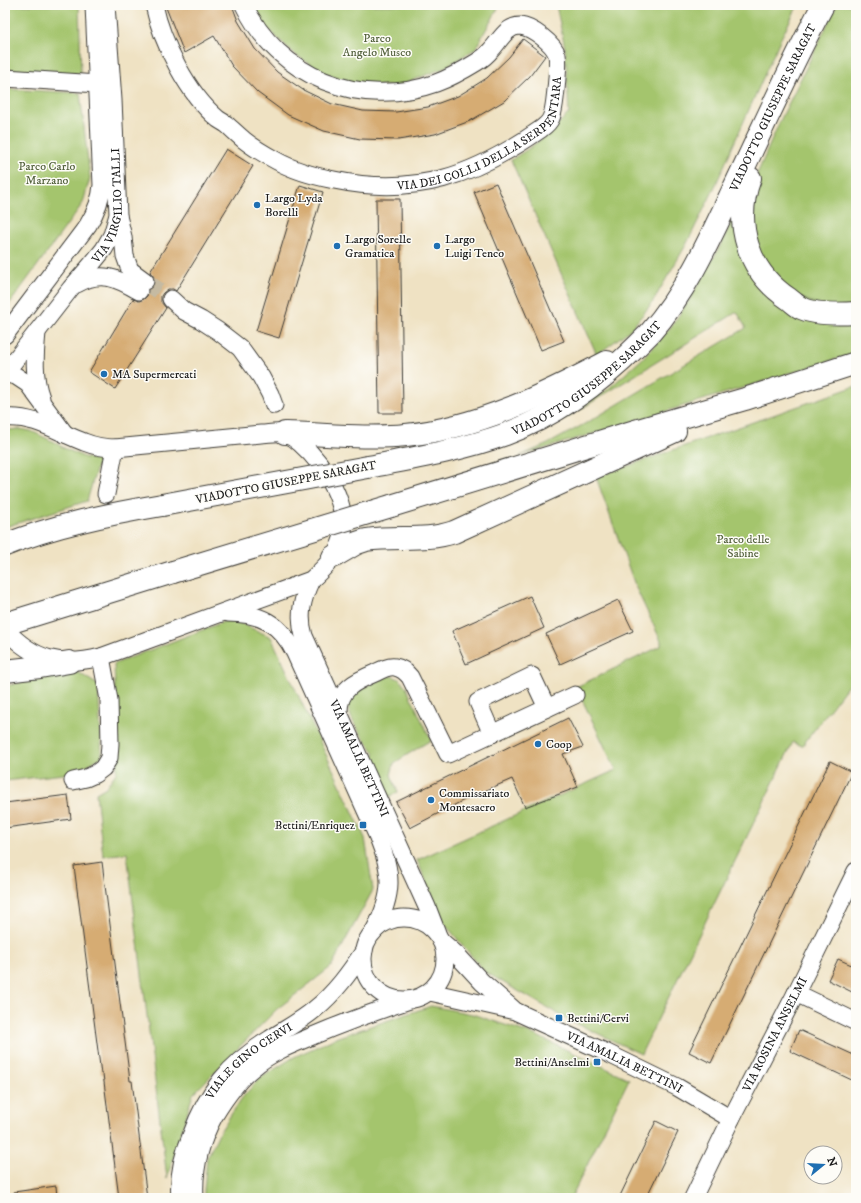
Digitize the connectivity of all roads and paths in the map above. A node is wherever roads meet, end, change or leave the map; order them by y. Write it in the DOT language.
graph roads {
  1 [pos="94,5"];
  2 [pos="106,5"];
  3 [pos="154,5"];
  4 [pos="244,5"];
  5 [pos="823,5"];
  6 [pos="5,78"];
  7 [pos="98,84"];
  8 [pos="768,114"];
  9 [pos="118,215"];
  10 [pos="76,241"];
  11 [pos="104,249"];
  12 [pos="130,270"];
  13 [pos="72,288"];
  14 [pos="168,304"];
  15 [pos="856,313"];
  16 [pos="37,332"];
  17 [pos="5,334"];
  18 [pos="638,345"];
  19 [pos="856,363"];
  20 [pos="5,373"];
  21 [pos="745,399"];
  22 [pos="274,405"];
  23 [pos="45,406"];
  24 [pos="5,418"];
  25 [pos="285,433"];
  26 [pos="66,434"];
  27 [pos="115,448"];
  28 [pos="106,494"];
  29 [pos="5,545"];
  30 [pos="333,557"];
  31 [pos="310,580"];
  32 [pos="224,612"];
  33 [pos="5,624"];
  34 [pos="5,629"];
  35 [pos="101,657"];
  36 [pos="69,662"];
  37 [pos="5,671"];
  38 [pos="323,678"];
  39 [pos="360,679"];
  40 [pos="575,695"];
  41 [pos="547,708"];
  42 [pos="339,713"];
  43 [pos="492,734"];
  44 [pos="73,781"];
  45 [pos="856,871"];
  46 [pos="374,931"];
  47 [pos="439,937"];
  48 [pos="364,951"];
  49 [pos="430,992"];
  50 [pos="796,993"];
  51 [pos="410,1000"];
  52 [pos="515,1011"];
  53 [pos="856,1022"];
  54 [pos="731,1119"];
  55 [pos="180,1198"];
  56 [pos="195,1198"];
  57 [pos="693,1198"];
  1 -- 7 [label="street, VIA VIRGILIO TALLI"];
  2 -- 9 [label="street, VIA VIRGILIO TALLI"];
  3 -- 4 [label="street, VIA DEI COLLI DELLA SERPENTARA"];
  5 -- 8 [label="main road, VIADOTTO GIUSEPPE SARAGAT"];
  6 -- 7 [label="street"];
  7 -- 10 [label="street, VIA VIRGILIO TALLI"];
  8 -- 15 [label="main road"];
  8 -- 18 [label="main road, VIADOTTO GIUSEPPE SARAGAT"];
  9 -- 11 [label="street, VIA VIRGILIO TALLI"];
  9 -- 12 [label="street"];
  10 -- 11 [label="street"];
  10 -- 17 [label="street, VIA VIRGILIO TALLI"];
  11 -- 12 [label="street"];
  11 -- 13 [label="street, VIA VIRGILIO TALLI"];
  12 -- 13 [label="street"];
  13 -- 16 [label="street, VIA VIRGILIO TALLI"];
  14 -- 22 [label="street"];
  16 -- 20 [label="street, VIA VIRGILIO TALLI"];
  16 -- 23 [label="street"];
  18 -- 25 [label="main road"];
  18 -- 29 [label="main road, VIADOTTO GIUSEPPE SARAGAT, bridge"];
  19 -- 21 [label="main road"];
  20 -- 23 [label="street"];
  21 -- 30 [label="main road"];
  21 -- 33 [label="main road, bridge"];
  23 -- 26 [label="street"];
  24 -- 26 [label="street"];
  25 -- 27 [label="street"];
  25 -- 30 [label="street"];
  26 -- 27 [label="street"];
  27 -- 28 [label="street"];
  30 -- 31 [label="street"];
  31 -- 32 [label="street"];
  31 -- 38 [label="street, VIA AMALIA BETTINI"];
  32 -- 35 [label="street"];
  32 -- 46 [label="street"];
  34 -- 36 [label="street"];
  35 -- 36 [label="street"];
  35 -- 44 [label="street"];
  36 -- 37 [label="main road"];
  38 -- 39 [label="street"];
  38 -- 42 [label="street, VIA AMALIA BETTINI"];
  39 -- 42 [label="street"];
  39 -- 43 [label="street"];
  40 -- 41 [label="street"];
  41 -- 43 [label="street"];
  41 -- 43 [label="street"];
  42 -- 47 [label="street, VIA AMALIA BETTINI"];
  45 -- 50 [label="street, VIA ROSINA ANSELMI"];
  46 -- 47 [label="street"];
  46 -- 48 [label="street"];
  47 -- 49 [label="street"];
  47 -- 52 [label="street, VIA AMALIA BETTINI"];
  48 -- 51 [label="street"];
  48 -- 55 [label="street, VIALE GINO CERVI"];
  49 -- 51 [label="street"];
  49 -- 52 [label="street, VIA AMALIA BETTINI"];
  50 -- 53 [label="street"];
  50 -- 54 [label="street, VIA ROSINA ANSELMI"];
  51 -- 56 [label="street, VIALE GINO CERVI"];
  52 -- 54 [label="street, VIA AMALIA BETTINI"];
  54 -- 57 [label="street, VIA ROSINA ANSELMI"];
}
